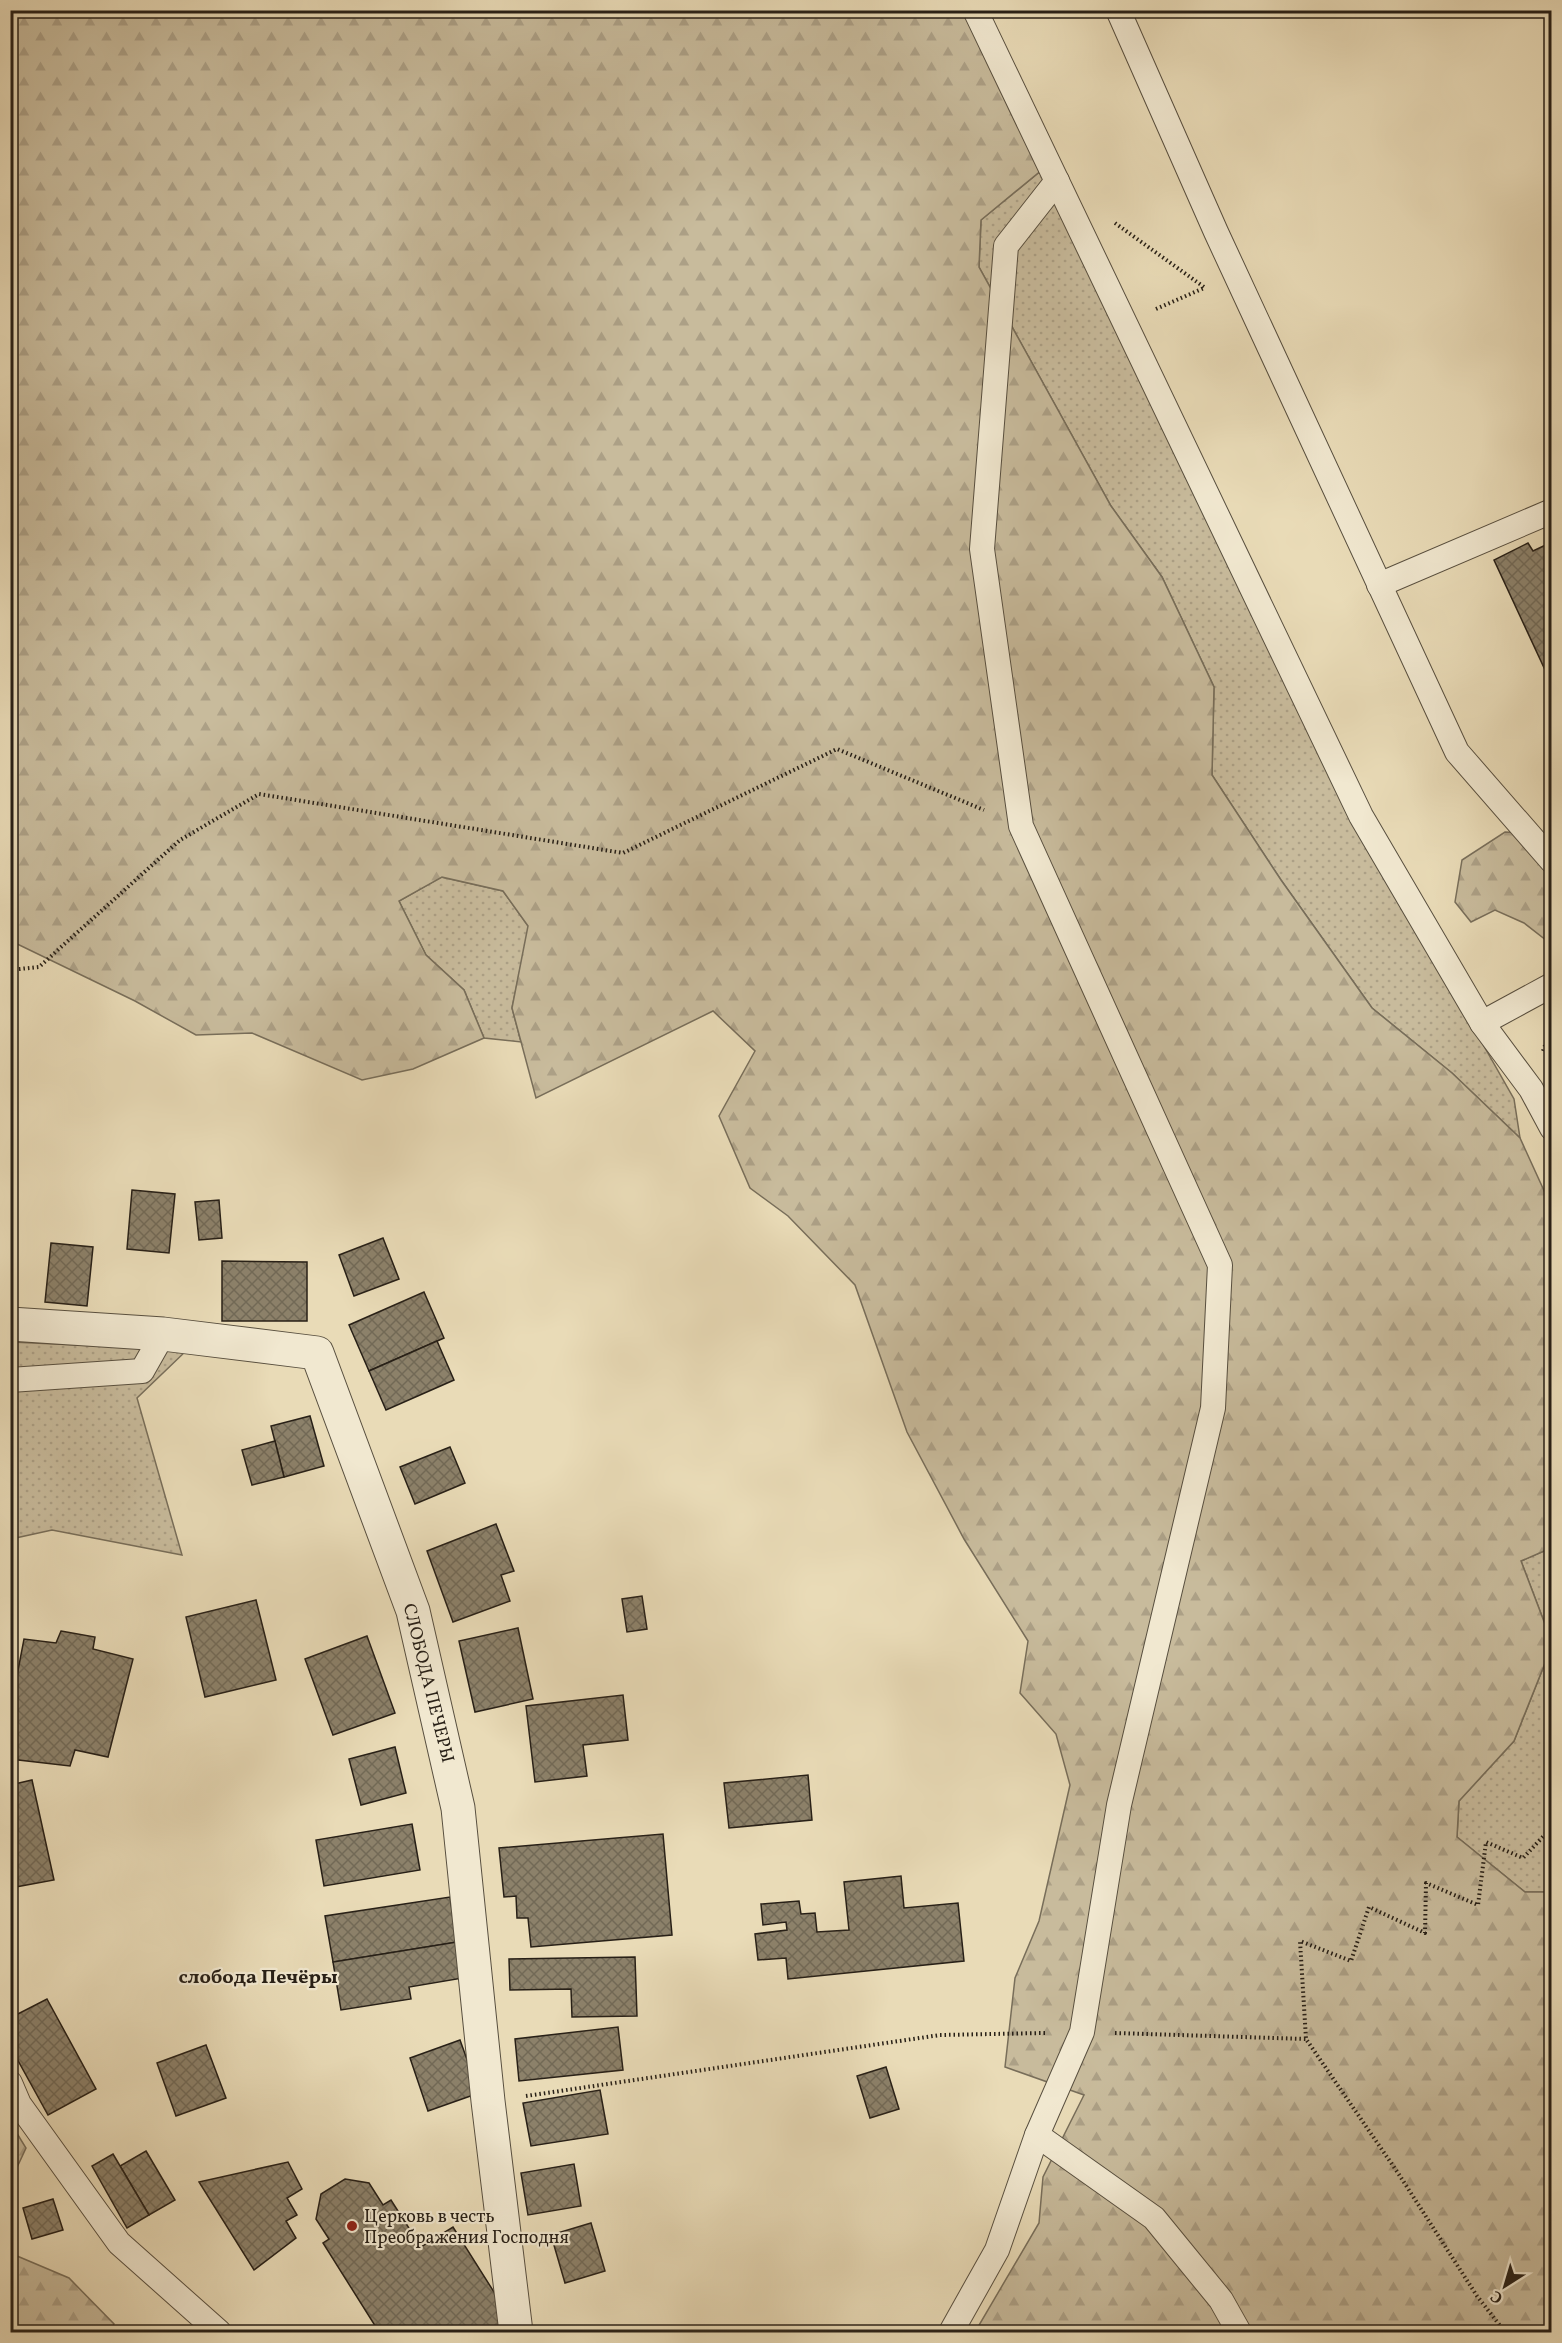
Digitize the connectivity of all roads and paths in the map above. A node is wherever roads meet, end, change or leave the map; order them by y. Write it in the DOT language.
graph roads {
  1 [pos="975,10"];
  2 [pos="1118,10"];
  3 [pos="1057,180"];
  4 [pos="1112,221"];
  5 [pos="1235,274"];
  6 [pos="1204,288"];
  7 [pos="1125,323"];
  8 [pos="1551,511"];
  9 [pos="1380,585"];
  10 [pos="1021,826"];
  11 [pos="1551,861"];
  12 [pos="10,970"];
  13 [pos="1551,985"];
  14 [pos="1482,1023"];
  15 [pos="1551,1128"];
  16 [pos="10,1324"];
  17 [pos="163,1334"];
  18 [pos="10,1380"];
  19 [pos="1551,1827"];
  20 [pos="1082,2032"];
  21 [pos="1306,2039"];
  22 [pos="10,2083"];
  23 [pos="488,2101"];
  24 [pos="1037,2135"];
  25 [pos="219,2332"];
  26 [pos="516,2332"];
  27 [pos="951,2332"];
  28 [pos="1239,2332"];
  29 [pos="1505,2332"];
  1 -- 3 [label="lane"];
  2 -- 5 [label="lane"];
  3 -- 7 [label="lane"];
  3 -- 10 [label="lane"];
  4 -- 6 [label="path"];
  5 -- 6 [label="path"];
  5 -- 9 [label="lane"];
  6 -- 7 [label="path"];
  7 -- 14 [label="lane"];
  8 -- 9 [label="lane"];
  9 -- 11 [label="lane"];
  10 -- 12 [label="path"];
  10 -- 20 [label="lane"];
  13 -- 14 [label="lane"];
  14 -- 15 [label="lane"];
  16 -- 17 [label="street, СЛОБОДА ПЕЧЕРЫ"];
  17 -- 18 [label="lane"];
  17 -- 23 [label="street, СЛОБОДА ПЕЧЕРЫ"];
  19 -- 21 [label="path"];
  20 -- 21 [label="path"];
  20 -- 23 [label="path"];
  20 -- 24 [label="lane"];
  21 -- 29 [label="path"];
  22 -- 25 [label="lane"];
  23 -- 26 [label="street, СЛОБОДА ПЕЧЕРЫ"];
  24 -- 27 [label="lane"];
  24 -- 28 [label="lane"];
}
